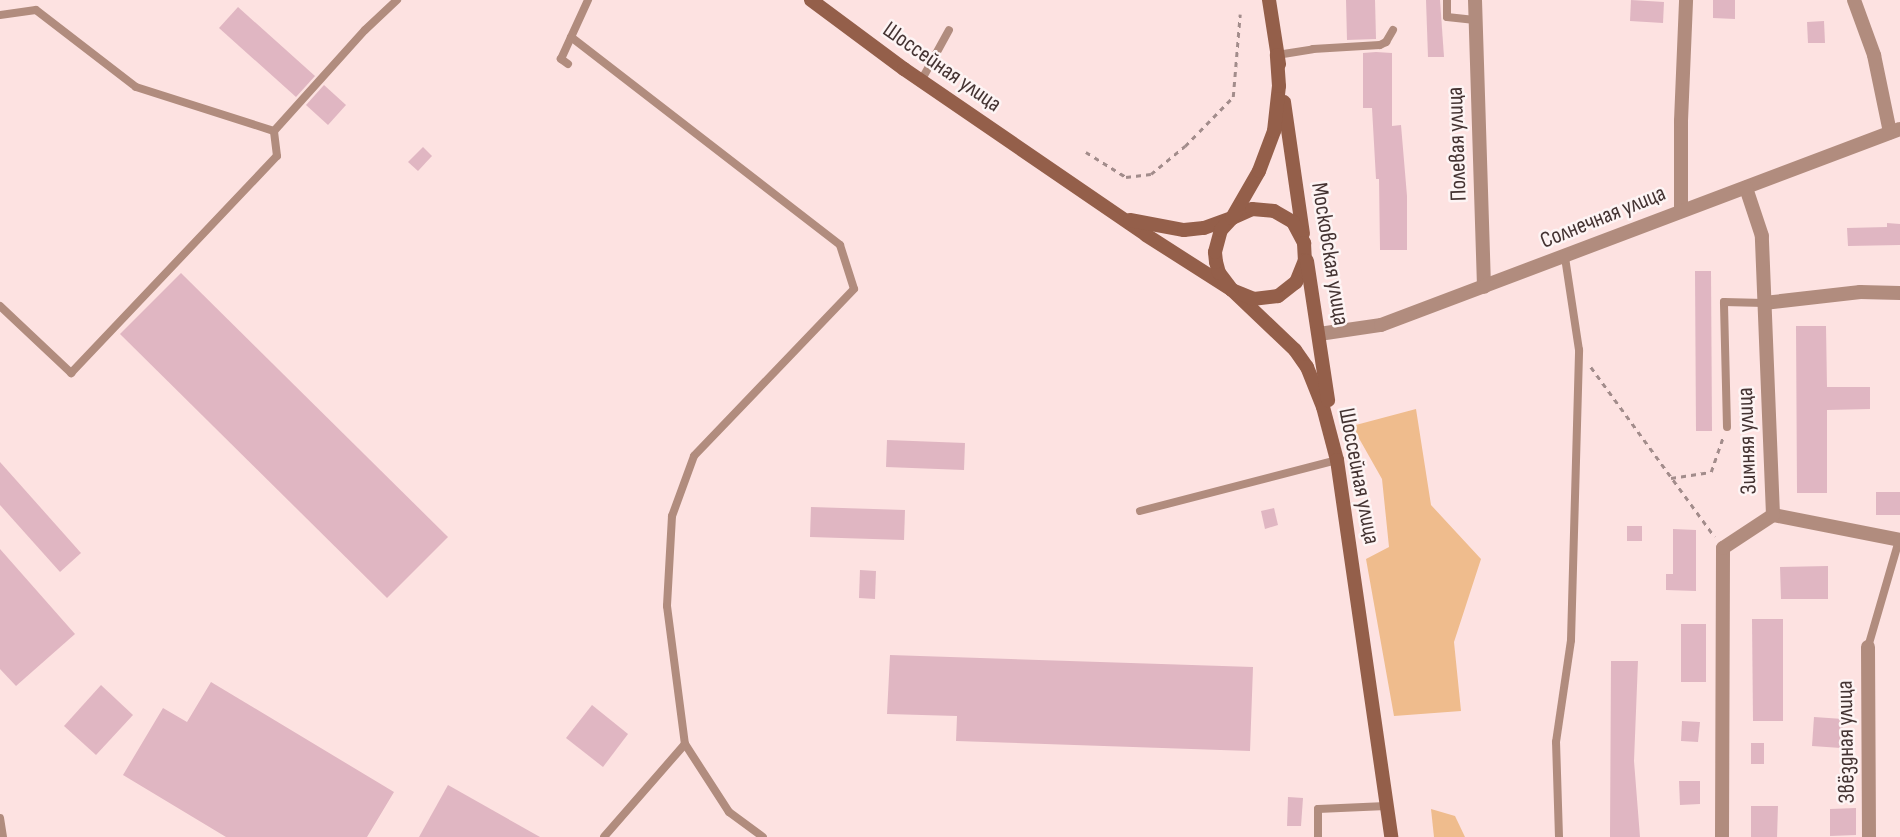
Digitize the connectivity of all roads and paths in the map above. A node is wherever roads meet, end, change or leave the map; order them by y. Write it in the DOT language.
graph roads {
  1 [pos="397,0"];
  2 [pos="588,0"];
  3 [pos="811,0"];
  4 [pos="1269,0"];
  5 [pos="1447,0"];
  6 [pos="1475,0"];
  7 [pos="1686,0"];
  8 [pos="1854,0"];
  9 [pos="1240,14"];
  10 [pos="0,15"];
  11 [pos="1475,20"];
  12 [pos="949,30"];
  13 [pos="1393,30"];
  14 [pos="571,37"];
  15 [pos="1277,55"];
  16 [pos="568,65"];
  17 [pos="921,81"];
  18 [pos="1895,130"];
  19 [pos="274,131"];
  20 [pos="1086,152"];
  21 [pos="1745,188"];
  22 [pos="1681,211"];
  23 [pos="1119,216"];
  24 [pos="1232,218"];
  25 [pos="1305,248"];
  26 [pos="1565,257"];
  27 [pos="1485,287"];
  28 [pos="1232,290"];
  29 [pos="1900,293"];
  30 [pos="1764,303"];
  31 [pos="0,306"];
  32 [pos="1319,334"];
  33 [pos="1579,350"];
  34 [pos="1727,427"];
  35 [pos="1337,460"];
  36 [pos="1671,478"];
  37 [pos="1140,511"];
  38 [pos="1773,515"];
  39 [pos="1900,540"];
  40 [pos="1723,548"];
  41 [pos="1868,647"];
  42 [pos="685,744"];
  43 [pos="1386,806"];
  44 [pos="0,818"];
  45 [pos="3,837"];
  46 [pos="604,837"];
  47 [pos="763,837"];
  48 [pos="1318,837"];
  49 [pos="1391,837"];
  50 [pos="1559,837"];
  51 [pos="1722,837"];
  52 [pos="1870,837"];
  1 -- 19 [label="lane"];
  2 -- 14 [label="lane"];
  3 -- 17 [label="main road, Шоссейная улица"];
  4 -- 15 [label="main road, Московская улица"];
  5 -- 11 [label="lane"];
  6 -- 11 [label="street, Полевая улица"];
  7 -- 22 [label="street"];
  8 -- 18 [label="street"];
  9 -- 20 [label="path"];
  10 -- 19 [label="lane"];
  11 -- 27 [label="street, Полевая улица"];
  12 -- 17 [label="lane"];
  13 -- 15 [label="lane"];
  14 -- 16 [label="lane"];
  14 -- 42 [label="lane"];
  15 -- 24 [label="main road, Московская улица"];
  15 -- 25 [label="main road, Московская улица"];
  17 -- 23 [label="main road, Шоссейная улица"];
  18 -- 21 [label="street, Солнечная улица"];
  19 -- 31 [label="lane"];
  21 -- 22 [label="street, Солнечная улица"];
  21 -- 30 [label="street, Зимняя улица"];
  22 -- 26 [label="street, Солнечная улица"];
  23 -- 24 [label="main road, Шоссейная улица"];
  23 -- 28 [label="main road, Шоссейная улица"];
  24 -- 25 [label="main road"];
  24 -- 28 [label="main road, Московская улица"];
  25 -- 28 [label="main road"];
  25 -- 32 [label="main road, Московская улица"];
  26 -- 27 [label="street, Солнечная улица"];
  26 -- 33 [label="lane"];
  27 -- 32 [label="street, Солнечная улица"];
  28 -- 35 [label="main road, Шоссейная улица"];
  29 -- 30 [label="street"];
  30 -- 34 [label="lane"];
  30 -- 38 [label="street, Зимняя улица"];
  32 -- 35 [label="main road, Московская улица"];
  33 -- 36 [label="path"];
  33 -- 50 [label="lane"];
  34 -- 36 [label="path"];
  35 -- 37 [label="lane"];
  35 -- 43 [label="main road, Шоссейная улица"];
  36 -- 40 [label="path"];
  38 -- 39 [label="street"];
  38 -- 40 [label="street, Зимняя улица"];
  39 -- 41 [label="lane"];
  40 -- 51 [label="street"];
  41 -- 52 [label="street, Звёздная улица"];
  42 -- 46 [label="lane"];
  42 -- 47 [label="lane"];
  43 -- 48 [label="lane"];
  43 -- 49 [label="main road, Шоссейная улица"];
  44 -- 45 [label="lane"];
}
